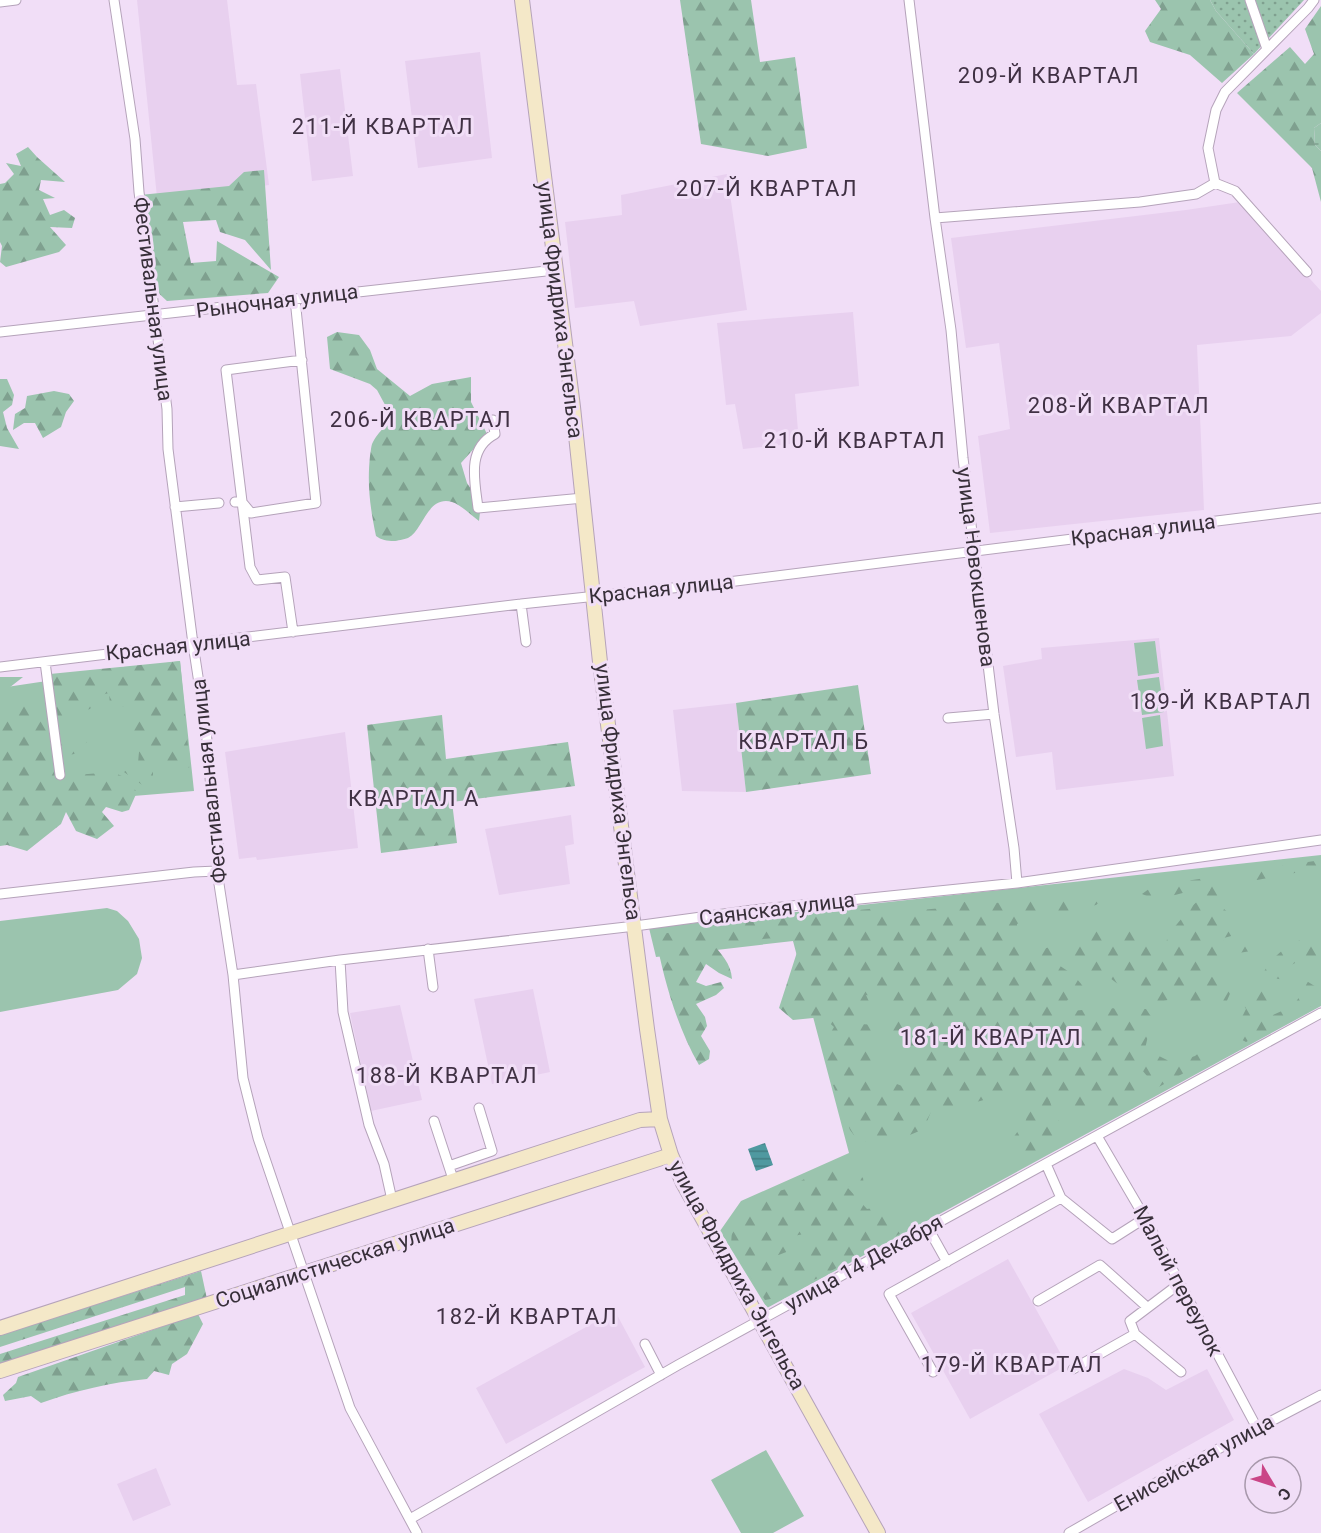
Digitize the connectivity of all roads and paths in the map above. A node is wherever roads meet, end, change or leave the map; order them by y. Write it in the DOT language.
graph roads {
  1 [pos="16,0"];
  2 [pos="114,0"];
  3 [pos="522,0"];
  4 [pos="909,0"];
  5 [pos="1250,0"];
  6 [pos="0,2"];
  7 [pos="1309,3"];
  8 [pos="1267,49"];
  9 [pos="1215,183"];
  10 [pos="935,218"];
  11 [pos="555,270"];
  12 [pos="1307,272"];
  13 [pos="295,299"];
  14 [pos="154,315"];
  15 [pos="0,332"];
  16 [pos="302,360"];
  17 [pos="493,420"];
  18 [pos="583,498"];
  19 [pos="238,502"];
  20 [pos="219,503"];
  21 [pos="175,507"];
  22 [pos="1321,508"];
  23 [pos="975,551"];
  24 [pos="593,597"];
  25 [pos="521,604"];
  26 [pos="293,632"];
  27 [pos="526,642"];
  28 [pos="193,645"];
  29 [pos="45,662"];
  30 [pos="0,667"];
  31 [pos="994,714"];
  32 [pos="948,718"];
  33 [pos="60,776"];
  34 [pos="1321,840"];
  35 [pos="217,871"];
  36 [pos="1017,883"];
  37 [pos="0,894"];
  38 [pos="635,926"];
  39 [pos="428,949"];
  40 [pos="340,960"];
  41 [pos="233,975"];
  42 [pos="433,987"];
  43 [pos="1321,1013"];
  44 [pos="479,1108"];
  45 [pos="660,1119"];
  46 [pos="434,1121"];
  47 [pos="1097,1136"];
  48 [pos="670,1155"];
  49 [pos="1046,1164"];
  50 [pos="449,1166"];
  51 [pos="454,1182"];
  52 [pos="1061,1198"];
  53 [pos="392,1200"];
  54 [pos="1145,1218"];
  55 [pos="928,1228"];
  56 [pos="290,1233"];
  57 [pos="947,1262"];
  58 [pos="303,1273"];
  59 [pos="1179,1284"];
  60 [pos="1038,1301"];
  61 [pos="1148,1307"];
  62 [pos="759,1321"];
  63 [pos="0,1328"];
  64 [pos="1135,1334"];
  65 [pos="645,1344"];
  66 [pos="1073,1369"];
  67 [pos="0,1371"];
  68 [pos="933,1372"];
  69 [pos="1181,1372"];
  70 [pos="661,1375"];
  71 [pos="1321,1395"];
  72 [pos="1257,1428"];
  73 [pos="410,1519"];
  74 [pos="417,1533"];
  75 [pos="878,1533"];
  76 [pos="1069,1533"];
  1 -- 6 [label="street"];
  2 -- 14 [label="street, Фестивальная улица"];
  3 -- 11 [label="street, улица Фридриха Энгельса"];
  4 -- 10 [label="street, улица Новокшенова"];
  5 -- 8 [label="street"];
  7 -- 8 [label="street"];
  8 -- 9 [label="street"];
  9 -- 10 [label="street"];
  9 -- 12 [label="street"];
  10 -- 23 [label="street, улица Новокшенова"];
  11 -- 13 [label="street, Рыночная улица"];
  11 -- 18 [label="street, улица Фридриха Энгельса"];
  13 -- 14 [label="street, Рыночная улица"];
  13 -- 16 [label="street"];
  14 -- 15 [label="street, Рыночная улица"];
  14 -- 21 [label="street, Фестивальная улица"];
  16 -- 19 [label="street"];
  16 -- 19 [label="street"];
  17 -- 18 [label="street"];
  18 -- 24 [label="street, улица Фридриха Энгельса"];
  19 -- 26 [label="street"];
  20 -- 21 [label="street"];
  21 -- 28 [label="street, Фестивальная улица"];
  22 -- 23 [label="street, Красная улица"];
  23 -- 24 [label="street, Красная улица"];
  23 -- 31 [label="street, улица Новокшенова"];
  24 -- 25 [label="street, Красная улица"];
  24 -- 38 [label="street, улица Фридриха Энгельса"];
  25 -- 26 [label="street, Красная улица"];
  25 -- 27 [label="street"];
  26 -- 28 [label="street, Красная улица"];
  28 -- 29 [label="street, Красная улица"];
  28 -- 35 [label="street, Фестивальная улица"];
  29 -- 30 [label="street, Красная улица"];
  29 -- 33 [label="street"];
  31 -- 32 [label="street"];
  31 -- 36 [label="street, улица Новокшенова"];
  34 -- 36 [label="street, Саянская улица"];
  35 -- 37 [label="street"];
  35 -- 41 [label="street, Фестивальная улица"];
  36 -- 38 [label="street, Саянская улица"];
  38 -- 39 [label="street, Саянская улица"];
  38 -- 45 [label="street, улица Фридриха Энгельса"];
  39 -- 40 [label="street, Саянская улица"];
  39 -- 42 [label="street"];
  40 -- 41 [label="street, Саянская улица"];
  40 -- 53 [label="street"];
  41 -- 56 [label="street, Фестивальная улица"];
  43 -- 47 [label="street, улица 14 Декабря"];
  44 -- 50 [label="street"];
  45 -- 48 [label="street, улица Фридриха Энгельса"];
  45 -- 51 [label="street, Социалистическая улица"];
  46 -- 50 [label="street"];
  47 -- 49 [label="street, улица 14 Декабря"];
  47 -- 54 [label="street, Малый переулок"];
  48 -- 58 [label="street, Социалистическая улица"];
  48 -- 62 [label="street, улица Фридриха Энгельса"];
  49 -- 52 [label="street"];
  49 -- 55 [label="street, улица 14 Декабря"];
  50 -- 51 [label="street"];
  51 -- 53 [label="street, Социалистическая улица"];
  52 -- 54 [label="street"];
  52 -- 57 [label="street"];
  53 -- 56 [label="street, Социалистическая улица"];
  54 -- 59 [label="street, Малый переулок"];
  55 -- 57 [label="street"];
  55 -- 62 [label="street, улица 14 Декабря"];
  56 -- 58 [label="street, Фестивальная улица"];
  56 -- 63 [label="street, Социалистическая улица"];
  57 -- 68 [label="street"];
  58 -- 67 [label="street, Социалистическая улица"];
  58 -- 73 [label="street, Фестивальная улица"];
  59 -- 61 [label="street"];
  59 -- 72 [label="street, Малый переулок"];
  60 -- 61 [label="street"];
  61 -- 64 [label="street"];
  62 -- 70 [label="street, улица 14 Декабря"];
  62 -- 75 [label="street, улица Фридриха Энгельса"];
  64 -- 66 [label="street"];
  64 -- 69 [label="street"];
  65 -- 70 [label="street"];
  70 -- 73 [label="street, улица 14 Декабря"];
  71 -- 72 [label="street, Енисейская улица"];
  72 -- 76 [label="street, Енисейская улица"];
  73 -- 74 [label="street, Фестивальная улица"];
}
